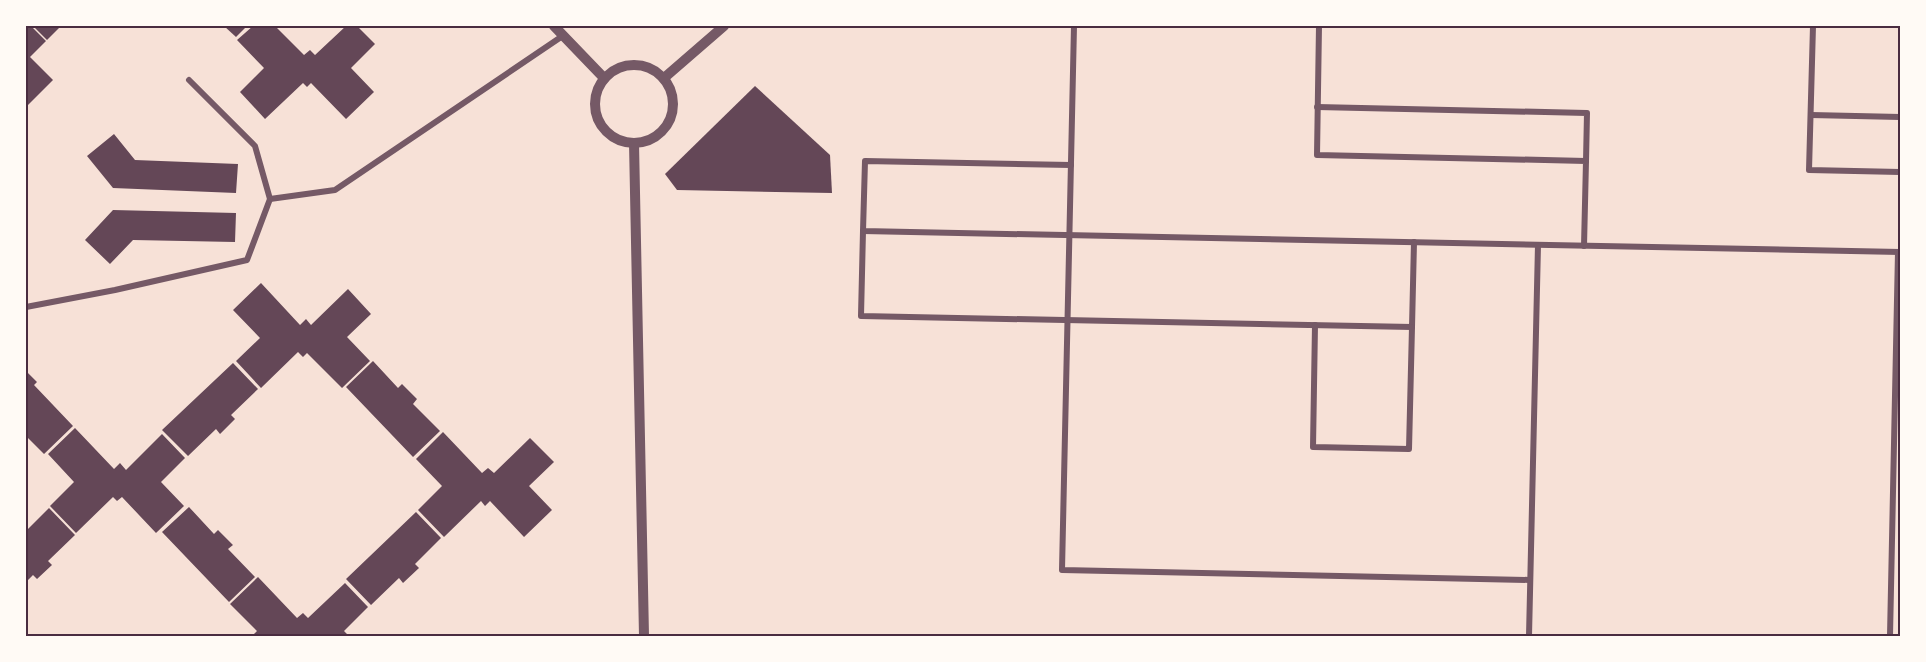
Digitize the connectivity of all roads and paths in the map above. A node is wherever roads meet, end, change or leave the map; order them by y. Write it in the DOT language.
graph roads {
  1 [pos="554,26"];
  2 [pos="724,26"];
  3 [pos="1074,26"];
  4 [pos="1319,26"];
  5 [pos="1813,26"];
  6 [pos="565,34"];
  7 [pos="604,78"];
  8 [pos="664,78"];
  9 [pos="189,80"];
  10 [pos="1317,107"];
  11 [pos="1810,115"];
  12 [pos="1900,117"];
  13 [pos="634,143"];
  14 [pos="1586,161"];
  15 [pos="1071,165"];
  16 [pos="1900,172"];
  17 [pos="270,199"];
  18 [pos="863,231"];
  19 [pos="1070,235"];
  20 [pos="1414,242"];
  21 [pos="1538,245"];
  22 [pos="1584,246"];
  23 [pos="1899,252"];
  24 [pos="26,307"];
  25 [pos="1068,320"];
  26 [pos="1315,325"];
  27 [pos="1412,327"];
  28 [pos="1530,580"];
  29 [pos="644,636"];
  30 [pos="1529,636"];
  31 [pos="1890,636"];
  1 -- 6 [label="street"];
  2 -- 8 [label="street"];
  3 -- 15 [label="street"];
  4 -- 10 [label="street"];
  5 -- 11 [label="street"];
  6 -- 7 [label="street"];
  6 -- 17 [label="street"];
  7 -- 8 [label="street"];
  7 -- 13 [label="street"];
  8 -- 13 [label="street"];
  9 -- 17 [label="street"];
  10 -- 14 [label="street"];
  10 -- 14 [label="street"];
  11 -- 12 [label="street"];
  11 -- 16 [label="street"];
  13 -- 29 [label="street"];
  14 -- 22 [label="street"];
  15 -- 18 [label="street"];
  15 -- 19 [label="street"];
  17 -- 24 [label="street"];
  18 -- 19 [label="street"];
  18 -- 25 [label="street"];
  19 -- 20 [label="street"];
  19 -- 25 [label="street"];
  20 -- 21 [label="street"];
  20 -- 27 [label="street"];
  21 -- 22 [label="street"];
  21 -- 28 [label="street"];
  22 -- 23 [label="street"];
  23 -- 31 [label="street"];
  25 -- 26 [label="street"];
  25 -- 28 [label="street"];
  26 -- 27 [label="street"];
  26 -- 27 [label="street"];
  28 -- 30 [label="street"];
}
